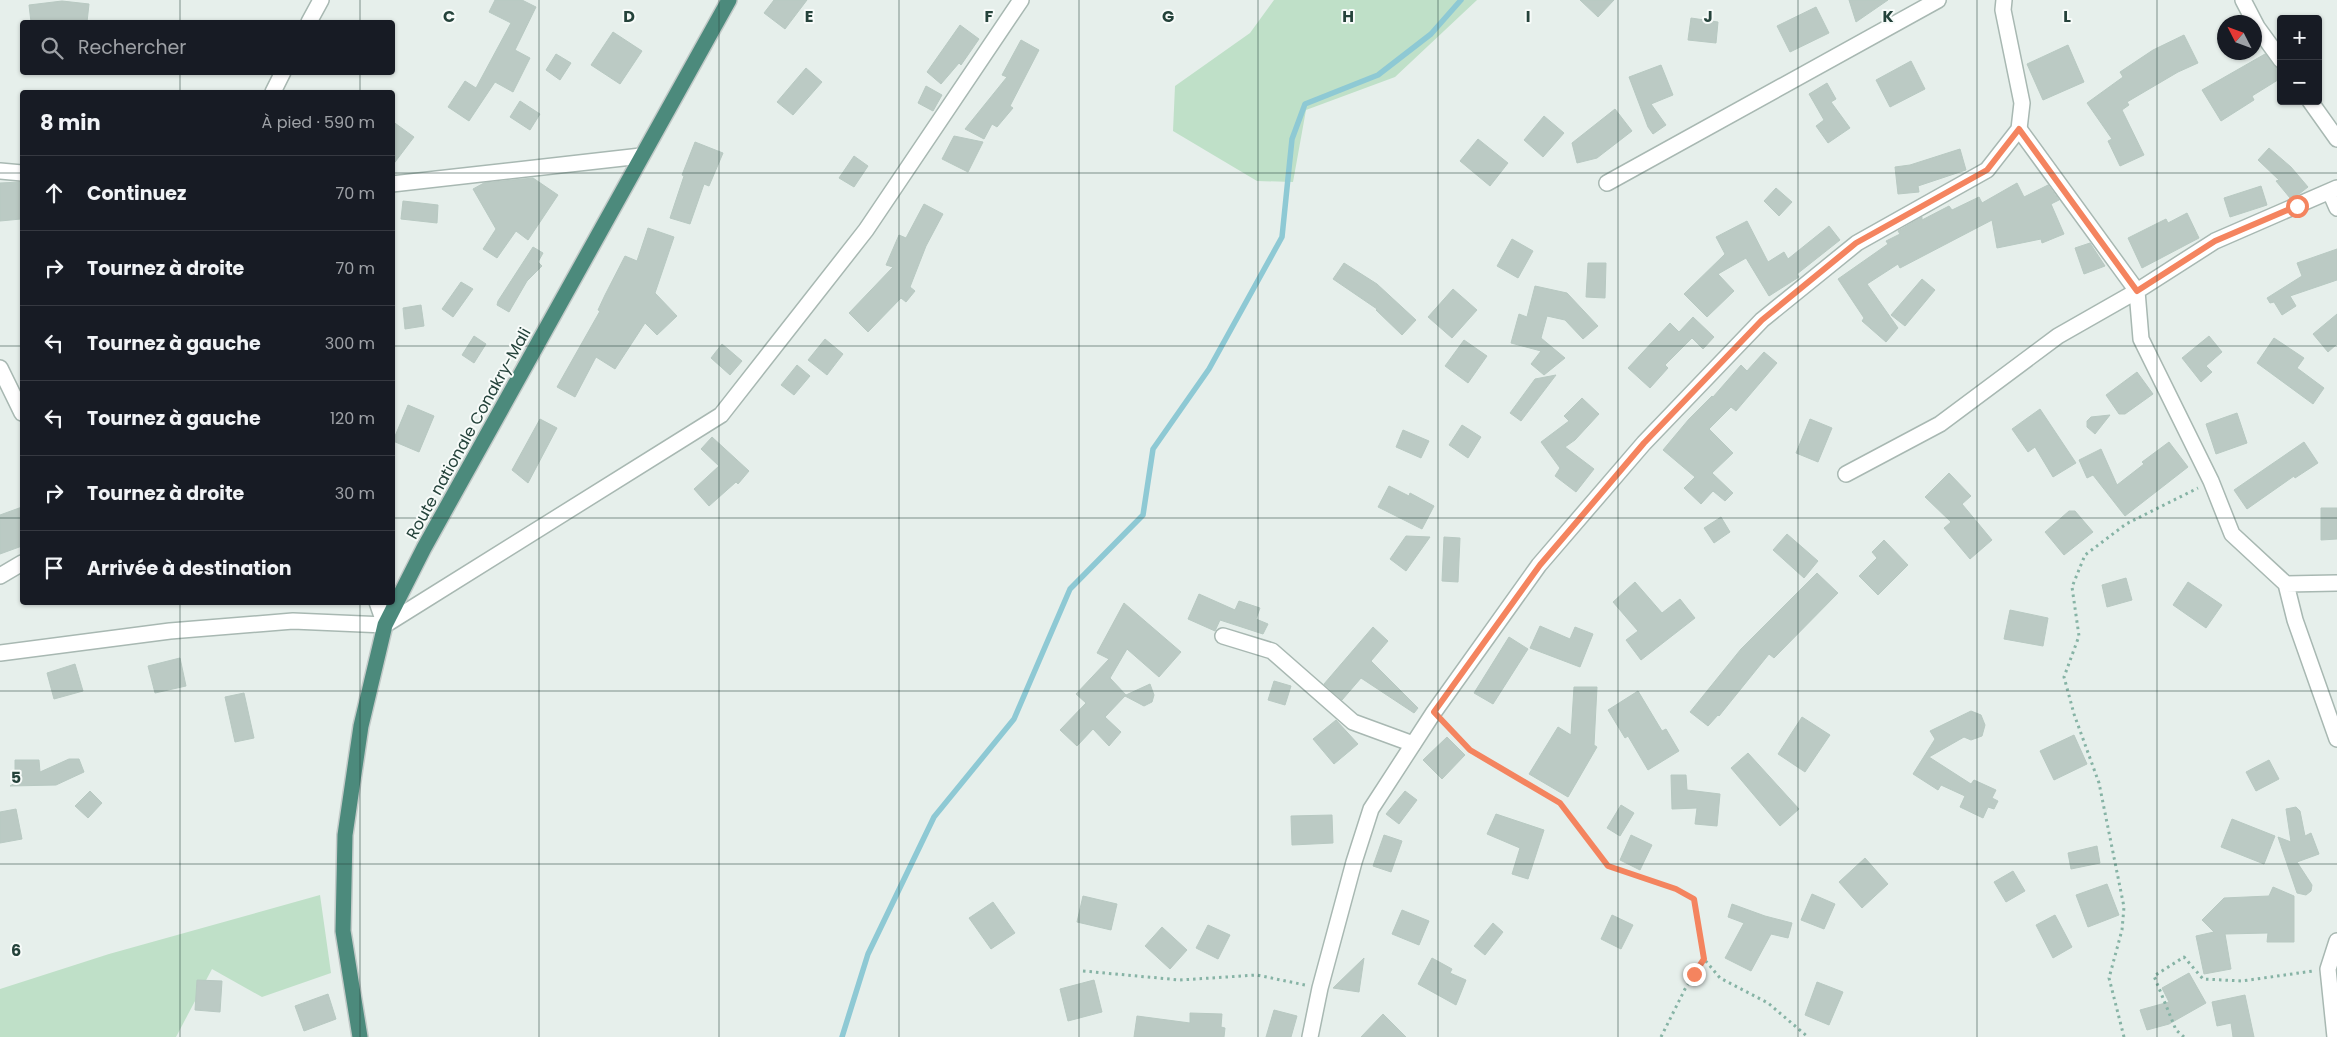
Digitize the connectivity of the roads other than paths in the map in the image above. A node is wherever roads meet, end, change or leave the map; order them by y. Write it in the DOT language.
graph roads {
  1 [pos="320,0"];
  2 [pos="729,0"];
  3 [pos="1020,0"];
  4 [pos="1938,0"];
  5 [pos="2004,0"];
  6 [pos="2243,0"];
  7 [pos="310,20"];
  8 [pos="2277,54"];
  9 [pos="282,75"];
  10 [pos="274,90"];
  11 [pos="2313,105"];
  12 [pos="2019,129"];
  13 [pos="2337,139"];
  14 [pos="641,156"];
  15 [pos="0,171"];
  16 [pos="20,173"];
  17 [pos="1607,183"];
  18 [pos="395,184"];
  19 [pos="2333,190"];
  20 [pos="2337,208"];
  21 [pos="2137,291"];
  22 [pos="0,368"];
  23 [pos="20,408"];
  24 [pos="1846,474"];
  25 [pos="20,564"];
  26 [pos="0,576"];
  27 [pos="2337,583"];
  28 [pos="2286,584"];
  29 [pos="377,605"];
  30 [pos="395,605"];
  31 [pos="395,605"];
  32 [pos="385,624"];
  33 [pos="1223,636"];
  34 [pos="0,653"];
  35 [pos="2337,738"];
  36 [pos="1413,744"];
  37 [pos="2337,941"];
  38 [pos="360,1037"];
  39 [pos="1310,1037"];
  40 [pos="2335,1037"];
  1 -- 7 [label="street"];
  2 -- 14 [label="highway, Route nationale Conakry-Mali"];
  3 -- 32 [label="street"];
  4 -- 17 [label="street"];
  5 -- 12 [label="street"];
  6 -- 8 [label="street"];
  9 -- 10 [label="street"];
  11 -- 13 [label="street"];
  12 -- 21 [label="street"];
  12 -- 36 [label="street"];
  14 -- 18 [label="street"];
  14 -- 30 [label="highway, Route nationale Conakry-Mali"];
  15 -- 16 [label="street"];
  19 -- 20 [label="street"];
  19 -- 21 [label="street"];
  21 -- 24 [label="street"];
  21 -- 28 [label="street"];
  22 -- 23 [label="street"];
  25 -- 26 [label="street"];
  27 -- 28 [label="street"];
  28 -- 35 [label="street"];
  29 -- 32 [label="street"];
  31 -- 32 [label="highway, Route nationale Conakry-Mali"];
  32 -- 34 [label="street"];
  32 -- 38 [label="highway, Route nationale Conakry-Mali"];
  33 -- 36 [label="street"];
  36 -- 39 [label="street"];
  37 -- 40 [label="street"];
}
